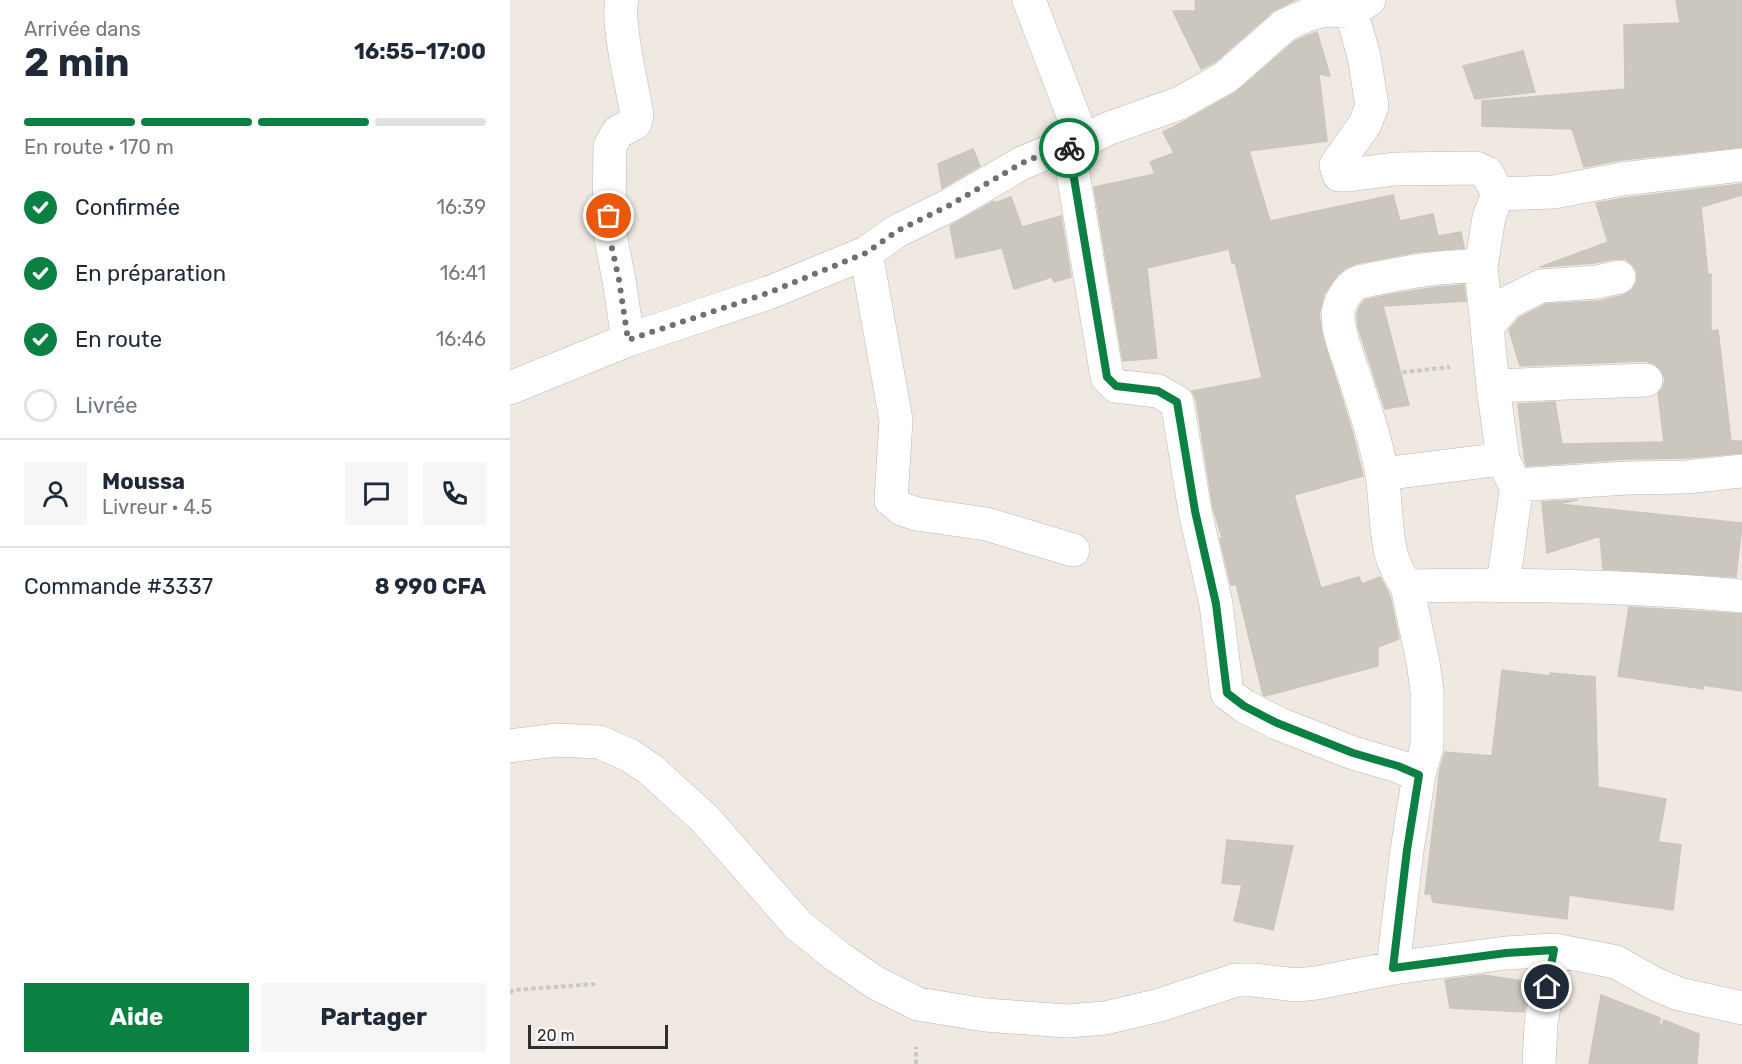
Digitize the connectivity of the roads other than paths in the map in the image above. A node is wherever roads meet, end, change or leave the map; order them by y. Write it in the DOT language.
graph roads {
  1 [pos="622,0"];
  2 [pos="1029,0"];
  3 [pos="1360,6"];
  4 [pos="1282,12"];
  5 [pos="1076,143"];
  6 [pos="1742,165"];
  7 [pos="1498,195"];
  8 [pos="866,253"];
  9 [pos="1481,267"];
  10 [pos="1619,276"];
  11 [pos="1488,326"];
  12 [pos="628,340"];
  13 [pos="1492,374"];
  14 [pos="1646,380"];
  15 [pos="510,388"];
  16 [pos="1742,471"];
  17 [pos="1510,472"];
  18 [pos="1382,474"];
  19 [pos="1073,550"];
  20 [pos="1503,584"];
  21 [pos="1407,586"];
  22 [pos="1742,596"];
  23 [pos="510,746"];
  24 [pos="1419,775"];
  25 [pos="1554,950"];
  26 [pos="1393,968"];
  27 [pos="1742,1008"];
  28 [pos="1539,1064"];
  1 -- 12 [label="street"];
  2 -- 5 [label="street"];
  3 -- 4 [label="street"];
  3 -- 7 [label="street"];
  4 -- 5 [label="street"];
  5 -- 8 [label="street"];
  5 -- 24 [label="street"];
  6 -- 7 [label="street"];
  7 -- 9 [label="street"];
  8 -- 12 [label="street"];
  8 -- 19 [label="street"];
  9 -- 11 [label="street"];
  9 -- 18 [label="street"];
  10 -- 11 [label="street"];
  11 -- 13 [label="street"];
  12 -- 15 [label="street"];
  13 -- 14 [label="street"];
  13 -- 17 [label="street"];
  16 -- 17 [label="street"];
  17 -- 18 [label="street"];
  17 -- 20 [label="street"];
  18 -- 21 [label="street"];
  20 -- 21 [label="street"];
  20 -- 22 [label="street"];
  21 -- 24 [label="street"];
  23 -- 26 [label="street"];
  24 -- 26 [label="street"];
  25 -- 26 [label="street"];
  25 -- 27 [label="street"];
  25 -- 28 [label="street"];
}
